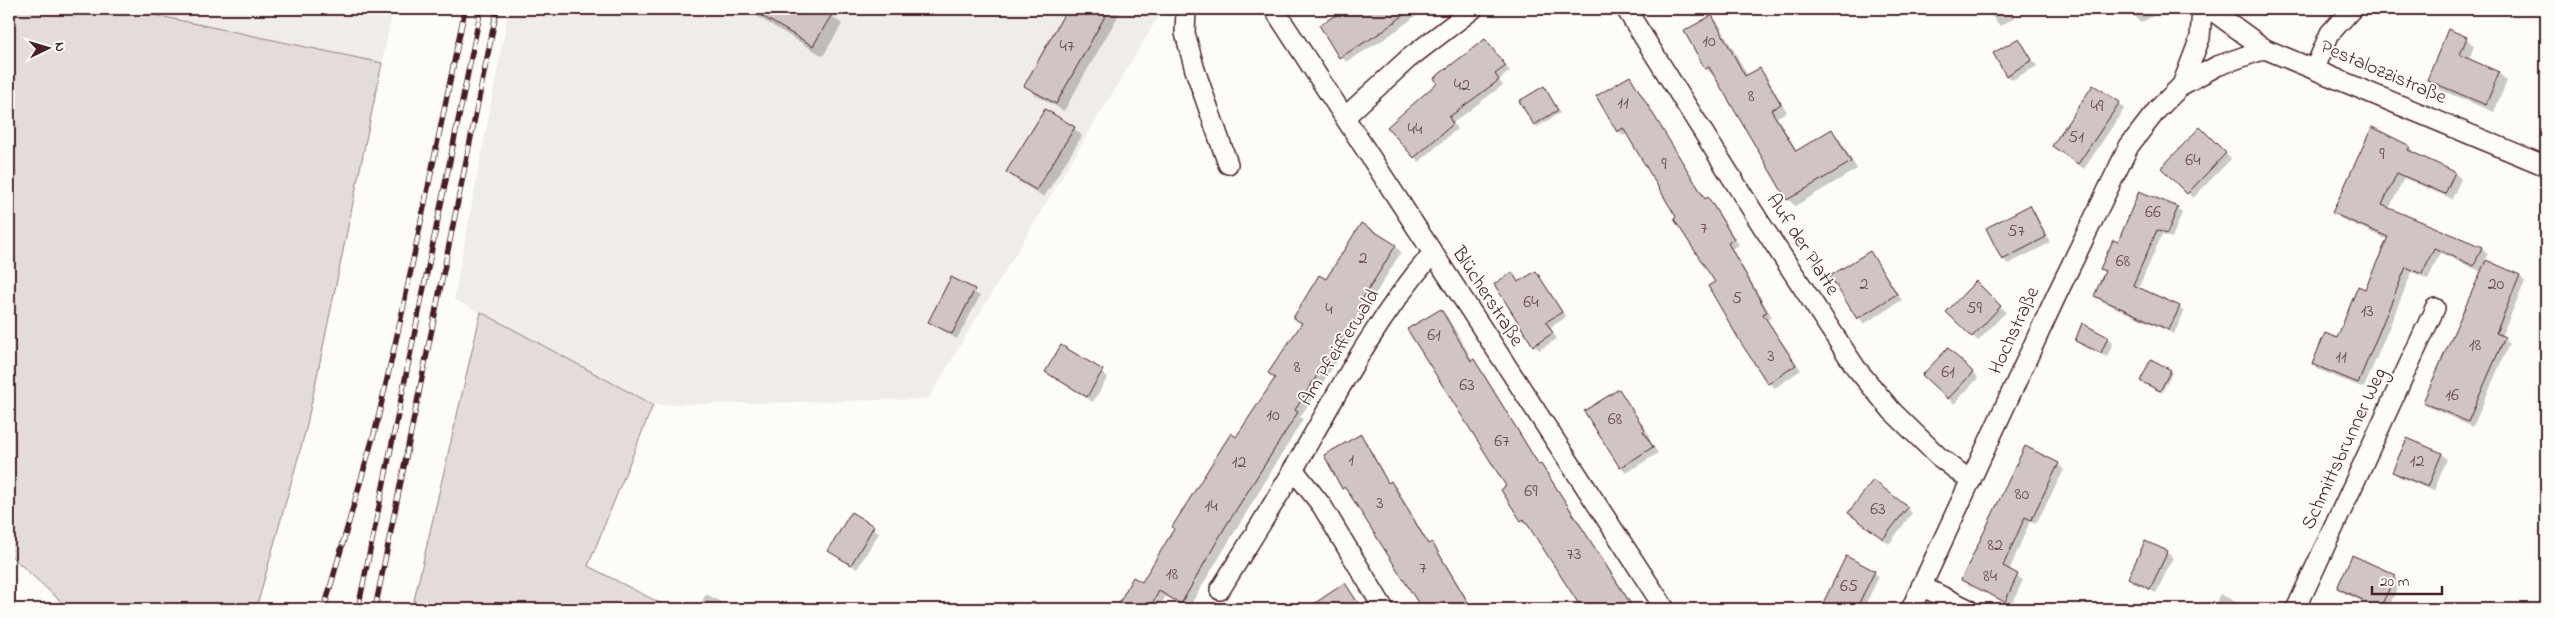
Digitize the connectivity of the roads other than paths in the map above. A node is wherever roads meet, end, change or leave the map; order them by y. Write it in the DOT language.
graph roads {
  1 [pos="1186,9"];
  2 [pos="1274,9"];
  3 [pos="1473,9"];
  4 [pos="1626,9"];
  5 [pos="2202,9"];
  6 [pos="2210,9"];
  7 [pos="2352,9"];
  8 [pos="2265,49"];
  9 [pos="2315,68"];
  10 [pos="2182,85"];
  11 [pos="1346,117"];
  12 [pos="1228,164"];
  13 [pos="2546,166"];
  14 [pos="1432,254"];
  15 [pos="2435,308"];
  16 [pos="1293,469"];
  17 [pos="1970,481"];
  18 [pos="1921,586"];
  19 [pos="1220,590"];
  20 [pos="1384,609"];
  21 [pos="1665,609"];
  22 [pos="1911,609"];
  23 [pos="1968,609"];
  24 [pos="2296,609"];
  1 -- 12 [label="street"];
  2 -- 11 [label="street, Blücherstraße"];
  3 -- 11 [label="street"];
  4 -- 17 [label="street, Auf der Platte"];
  5 -- 10 [label="street, Hochstraße"];
  6 -- 8 [label="street, Pestalozzistraße"];
  7 -- 9 [label="street"];
  8 -- 9 [label="street, Pestalozzistraße"];
  8 -- 10 [label="street, Hochstraße"];
  9 -- 13 [label="street, Pestalozzistraße"];
  10 -- 17 [label="street, Hochstraße"];
  11 -- 14 [label="street, Blücherstraße"];
  14 -- 16 [label="street, Am Pfeifferwald"];
  14 -- 21 [label="street, Blücherstraße"];
  15 -- 24 [label="street, Schmittsbrunner Weg"];
  16 -- 19 [label="street, Am Pfeifferwald"];
  16 -- 20 [label="street"];
  17 -- 18 [label="street, Hochstraße"];
  18 -- 22 [label="street, Hochstraße"];
  18 -- 23 [label="street"];
}
